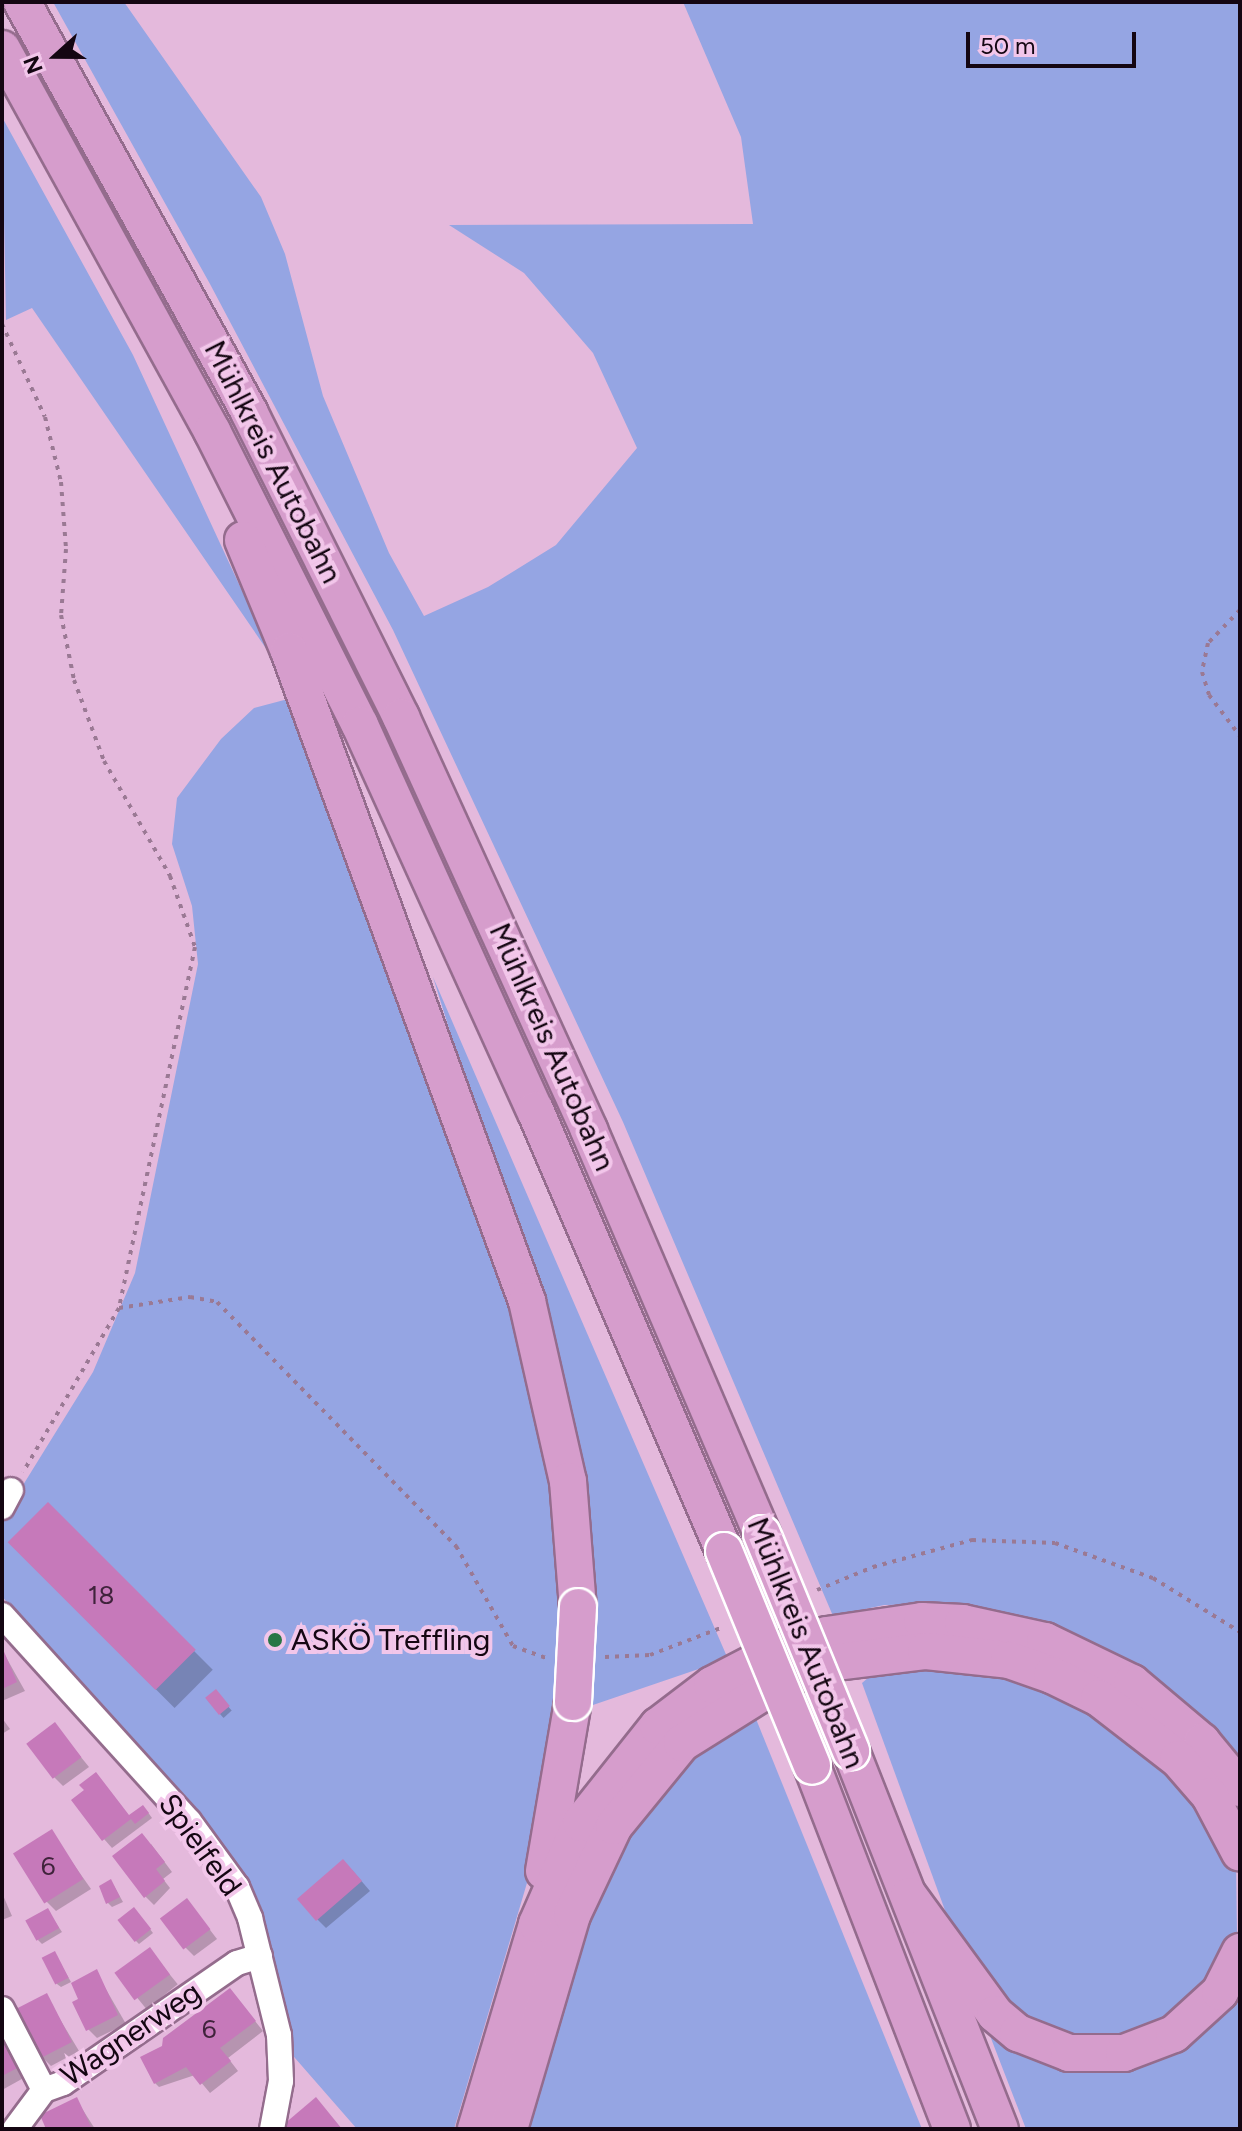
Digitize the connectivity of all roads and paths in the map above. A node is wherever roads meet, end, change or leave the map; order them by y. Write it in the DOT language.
graph roads {
  1 [pos="22,2"];
  2 [pos="2,49"];
  3 [pos="2,324"];
  4 [pos="212,431"];
  5 [pos="1240,610"];
  6 [pos="1240,736"];
  7 [pos="119,1308"];
  8 [pos="6,1498"];
  9 [pos="815,1590"];
  10 [pos="2,1615"];
  11 [pos="729,1625"];
  12 [pos="1240,1632"];
  13 [pos="595,1657"];
  14 [pos="555,1658"];
  15 [pos="1240,1788"];
  16 [pos="1240,1853"];
  17 [pos="909,1896"];
  18 [pos="537,1924"];
  19 [pos="1240,1952"];
  20 [pos="260,1956"];
  21 [pos="2,2009"];
  22 [pos="44,2090"];
  23 [pos="15,2129"];
  24 [pos="272,2129"];
  25 [pos="476,2129"];
  26 [pos="509,2129"];
  27 [pos="952,2129"];
  28 [pos="1000,2129"];
  1 -- 17 [label="highway, Mühlkreis Autobahn, bridge"];
  2 -- 4 [label="highway, Mühlkreis Autobahn"];
  3 -- 7 [label="path"];
  4 -- 18 [label="highway, bridge"];
  4 -- 27 [label="highway, Mühlkreis Autobahn, bridge"];
  5 -- 6 [label="path"];
  7 -- 8 [label="path"];
  7 -- 14 [label="path"];
  9 -- 12 [label="path"];
  10 -- 20 [label="street, Spielfeld"];
  11 -- 13 [label="path"];
  15 -- 18 [label="highway"];
  16 -- 26 [label="highway"];
  17 -- 19 [label="highway"];
  17 -- 28 [label="highway, Mühlkreis Autobahn"];
  18 -- 25 [label="highway"];
  20 -- 22 [label="street, Wagnerweg"];
  20 -- 24 [label="street, Spielfeld"];
  21 -- 22 [label="street"];
  22 -- 23 [label="street, Wagnerweg"];
}
